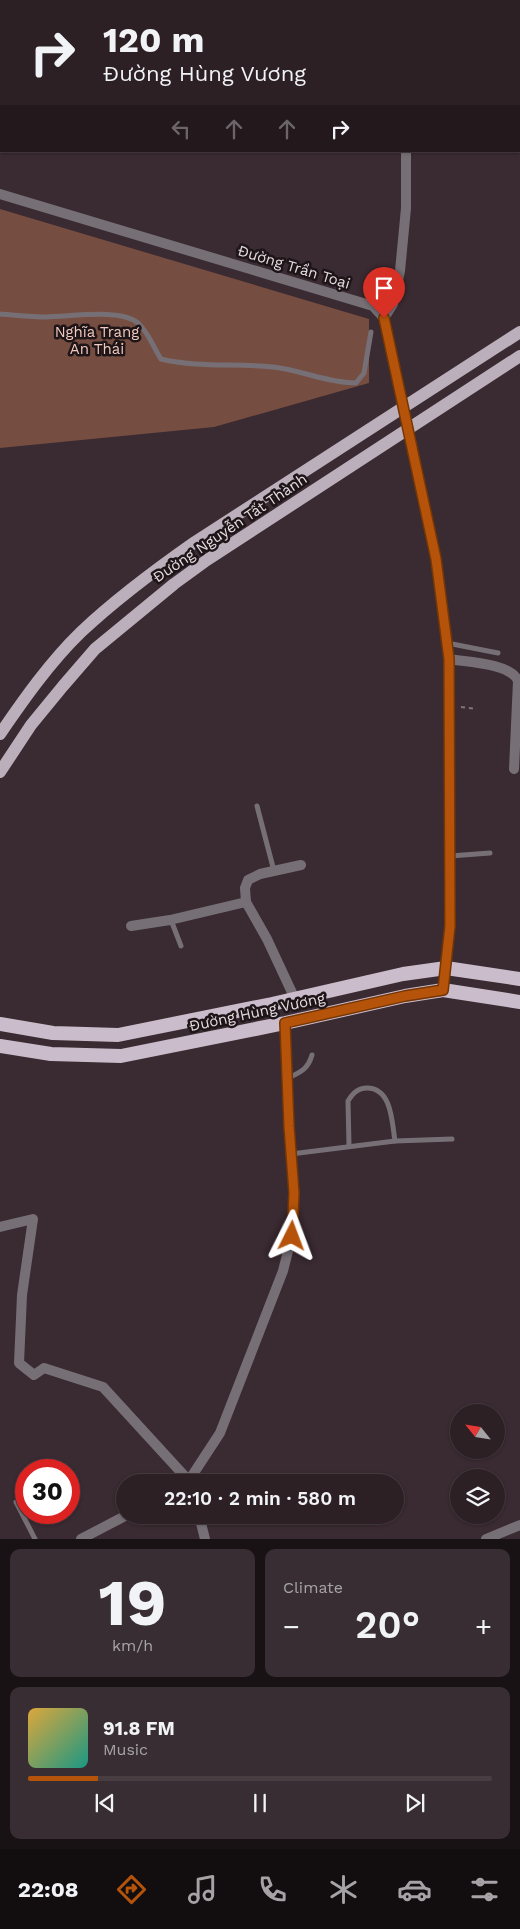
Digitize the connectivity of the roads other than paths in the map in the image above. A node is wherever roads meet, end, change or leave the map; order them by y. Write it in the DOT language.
graph roads {
  1 [pos="406,152"];
  2 [pos="0,194"];
  3 [pos="0,314"];
  4 [pos="384,318"];
  5 [pos="371,332"];
  6 [pos="520,332"];
  7 [pos="520,356"];
  8 [pos="402,408"];
  9 [pos="407,430"];
  10 [pos="296,477"];
  11 [pos="307,495"];
  12 [pos="447,643"];
  13 [pos="498,653"];
  14 [pos="449,659"];
  15 [pos="0,734"];
  16 [pos="514,768"];
  17 [pos="0,772"];
  18 [pos="257,806"];
  19 [pos="490,853"];
  20 [pos="450,856"];
  21 [pos="301,865"];
  22 [pos="274,871"];
  23 [pos="246,902"];
  24 [pos="170,920"];
  25 [pos="131,926"];
  26 [pos="181,946"];
  27 [pos="446,968"];
  28 [pos="520,979"];
  29 [pos="443,990"];
  30 [pos="295,999"];
  31 [pos="520,1002"];
  32 [pos="285,1023"];
  33 [pos="0,1024"];
  34 [pos="0,1046"];
  35 [pos="312,1055"];
  36 [pos="288,1078"];
  37 [pos="452,1139"];
  38 [pos="395,1141"];
  39 [pos="349,1145"];
  40 [pos="291,1154"];
  41 [pos="0,1226"];
  42 [pos="182,1474"];
  43 [pos="194,1474"];
  44 [pos="116,1521"];
  45 [pos="27,1524"];
  46 [pos="201,1524"];
  47 [pos="520,1524"];
  48 [pos="35,1539"];
  49 [pos="81,1539"];
  50 [pos="205,1539"];
  51 [pos="486,1539"];
  1 -- 4 [label="street"];
  2 -- 4 [label="street, Đường Trần Toại"];
  3 -- 5 [label="lane"];
  4 -- 8 [label="street"];
  6 -- 8 [label="main road, Đường Nguyễn Tất Thành"];
  7 -- 9 [label="main road, Đường Nguyễn Tất Thành"];
  8 -- 9 [label="street"];
  8 -- 10 [label="main road, Đường Nguyễn Tất Thành"];
  9 -- 11 [label="main road, Đường Nguyễn Tất Thành"];
  9 -- 12 [label="street"];
  10 -- 11 [label="main road"];
  10 -- 15 [label="main road, Đường Nguyễn Tất Thành"];
  11 -- 17 [label="main road, Đường Nguyễn Tất Thành"];
  12 -- 13 [label="lane"];
  12 -- 14 [label="street"];
  14 -- 16 [label="street"];
  14 -- 20 [label="street"];
  18 -- 22 [label="lane"];
  19 -- 20 [label="lane"];
  20 -- 27 [label="street"];
  21 -- 22 [label="street"];
  22 -- 23 [label="street"];
  23 -- 24 [label="street"];
  23 -- 30 [label="street"];
  24 -- 25 [label="street"];
  24 -- 26 [label="lane"];
  27 -- 28 [label="highway, Đường Hùng Vương"];
  27 -- 29 [label="street"];
  27 -- 30 [label="highway, Đường Hùng Vương"];
  29 -- 31 [label="highway, Đường Hùng Vương"];
  29 -- 32 [label="highway, Đường Hùng Vương"];
  30 -- 33 [label="highway, Đường Hùng Vương"];
  32 -- 34 [label="highway, Đường Hùng Vương"];
  32 -- 36 [label="street"];
  35 -- 36 [label="lane"];
  36 -- 40 [label="street"];
  37 -- 38 [label="lane"];
  38 -- 39 [label="lane"];
  38 -- 39 [label="lane"];
  39 -- 40 [label="lane"];
  40 -- 43 [label="street"];
  41 -- 42 [label="street"];
  44 -- 49 [label="street"];
  45 -- 48 [label="lane"];
  46 -- 50 [label="street"];
  47 -- 51 [label="street"];
}
